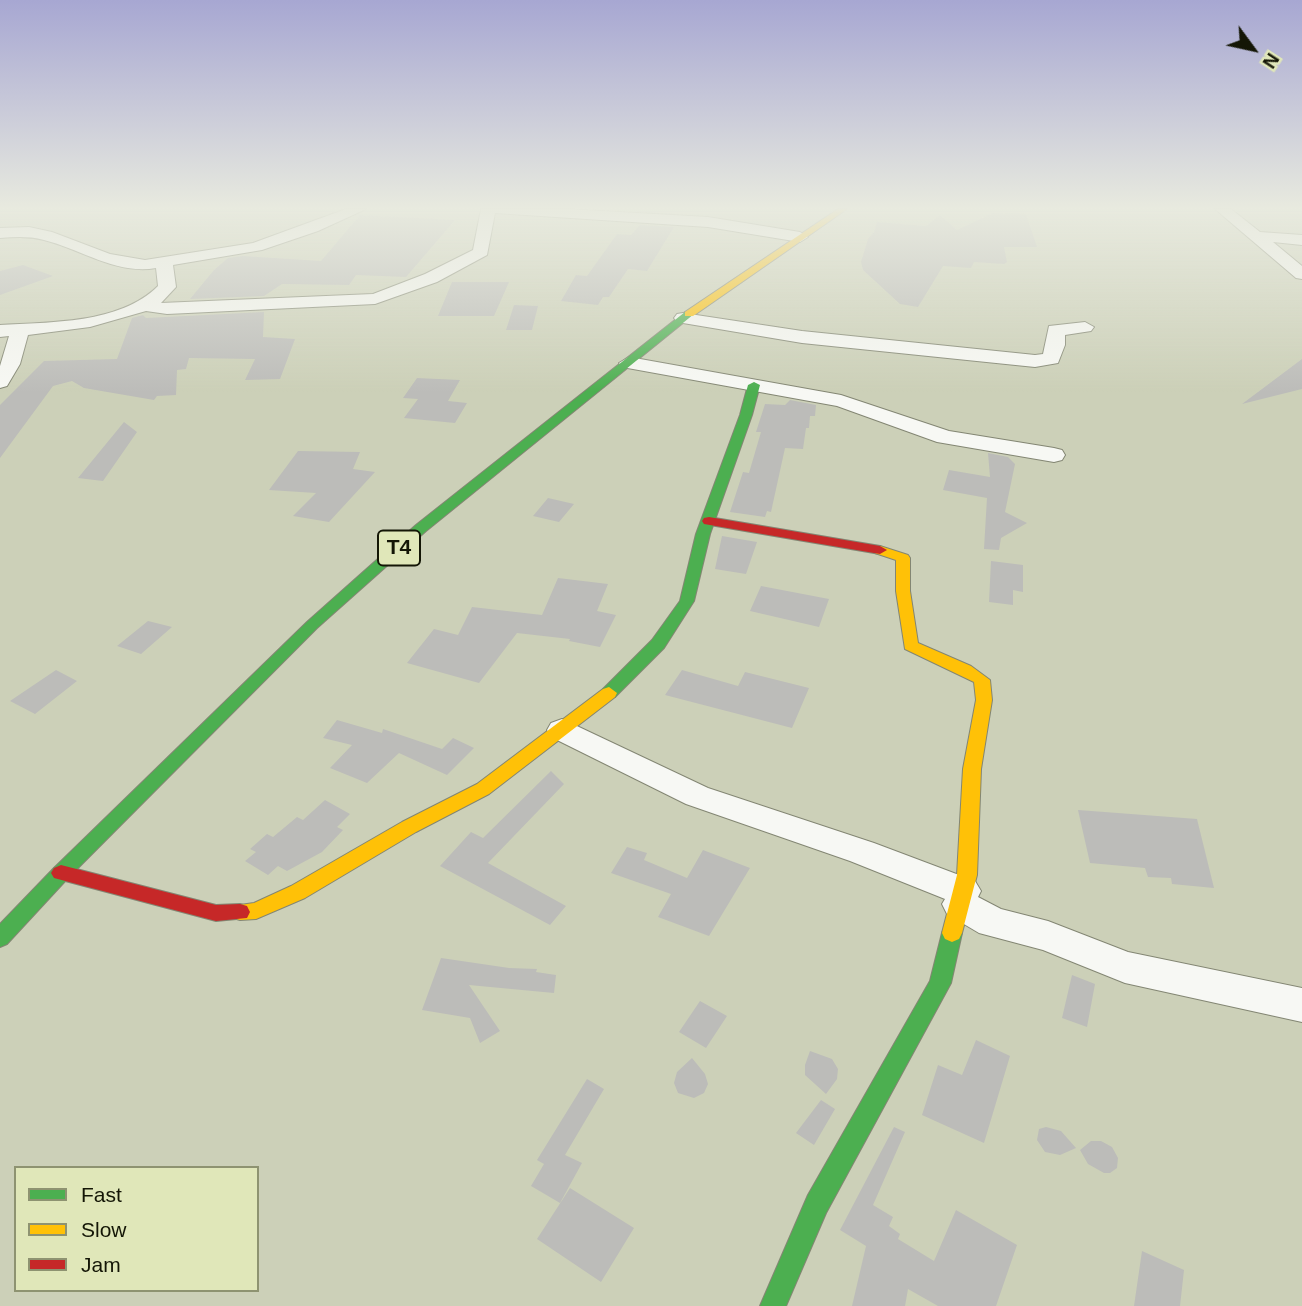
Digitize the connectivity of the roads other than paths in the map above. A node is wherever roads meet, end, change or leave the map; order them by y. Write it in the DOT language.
graph roads {
  1 [pos="165,270"];
  2 [pos="445,270"];
  3 [pos="752,270"];
  4 [pos="146,306"];
  5 [pos="683,318"];
  6 [pos="1085,327"];
  7 [pos="9,330"];
  8 [pos="629,363"];
  9 [pos="0,382"];
  10 [pos="754,386"];
  11 [pos="1054,455"];
  12 [pos="709,521"];
  13 [pos="562,730"];
  14 [pos="61,873"];
  15 [pos="962,897"];
  16 [pos="0,938"];
  17 [pos="1302,1005"];
  18 [pos="773,1306"];
  1 -- 4 [label="street"];
  2 -- 4 [label="street"];
  3 -- 5 [label="main road, T4"];
  4 -- 7 [label="street"];
  5 -- 6 [label="street"];
  5 -- 8 [label="main road, T4"];
  7 -- 9 [label="street"];
  8 -- 10 [label="street"];
  8 -- 14 [label="main road, T4"];
  10 -- 11 [label="street"];
  10 -- 12 [label="main road"];
  12 -- 13 [label="main road"];
  12 -- 15 [label="main road"];
  13 -- 14 [label="main road"];
  13 -- 15 [label="street"];
  14 -- 16 [label="main road, T4"];
  15 -- 17 [label="street"];
  15 -- 18 [label="main road"];
}
